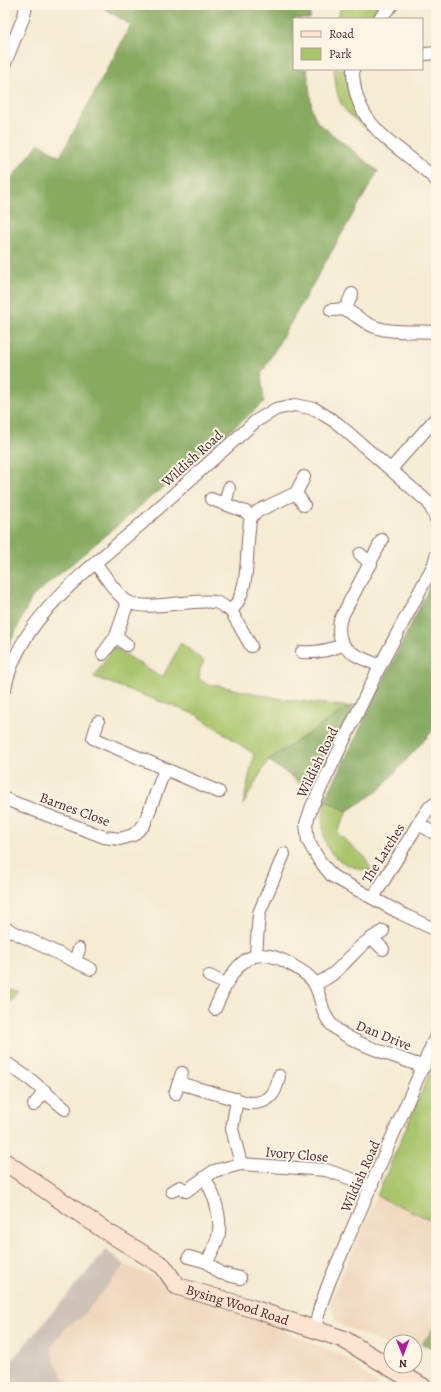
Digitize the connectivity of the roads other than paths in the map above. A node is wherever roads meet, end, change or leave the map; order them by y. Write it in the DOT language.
graph roads {
  1 [pos="26,5"];
  2 [pos="392,5"];
  3 [pos="380,18"];
  4 [pos="5,63"];
  5 [pos="353,70"];
  6 [pos="436,180"];
  7 [pos="352,294"];
  8 [pos="331,310"];
  9 [pos="345,310"];
  10 [pos="436,332"];
  11 [pos="436,418"];
  12 [pos="391,469"];
  13 [pos="304,477"];
  14 [pos="229,488"];
  15 [pos="296,493"];
  16 [pos="211,499"];
  17 [pos="225,504"];
  18 [pos="304,505"];
  19 [pos="251,517"];
  20 [pos="436,519"];
  21 [pos="382,540"];
  22 [pos="360,554"];
  23 [pos="436,556"];
  24 [pos="96,564"];
  25 [pos="371,564"];
  26 [pos="128,602"];
  27 [pos="231,611"];
  28 [pos="116,636"];
  29 [pos="127,645"];
  30 [pos="342,645"];
  31 [pos="251,646"];
  32 [pos="302,652"];
  33 [pos="103,654"];
  34 [pos="380,666"];
  35 [pos="5,688"];
  36 [pos="98,722"];
  37 [pos="165,769"];
  38 [pos="219,792"];
  39 [pos="5,800"];
  40 [pos="436,803"];
  41 [pos="418,824"];
  42 [pos="436,834"];
  43 [pos="284,854"];
  44 [pos="373,898"];
  45 [pos="5,928"];
  46 [pos="436,930"];
  47 [pos="382,931"];
  48 [pos="372,938"];
  49 [pos="79,949"];
  50 [pos="383,949"];
  51 [pos="256,954"];
  52 [pos="75,962"];
  53 [pos="90,969"];
  54 [pos="209,976"];
  55 [pos="226,984"];
  56 [pos="315,984"];
  57 [pos="215,1009"];
  58 [pos="436,1036"];
  59 [pos="5,1062"];
  60 [pos="424,1067"];
  61 [pos="279,1076"];
  62 [pos="179,1083"];
  63 [pos="45,1091"];
  64 [pos="237,1099"];
  65 [pos="34,1105"];
  66 [pos="65,1109"];
  67 [pos="5,1162"];
  68 [pos="241,1164"];
  69 [pos="205,1179"];
  70 [pos="372,1186"];
  71 [pos="172,1191"];
  72 [pos="189,1257"];
  73 [pos="207,1262"];
  74 [pos="240,1278"];
  75 [pos="315,1328"];
  76 [pos="436,1384"];
  77 [pos="424,1387"];
  78 [pos="434,1387"];
  1 -- 4 [label="street"];
  2 -- 3 [label="street"];
  5 -- 6 [label="street"];
  7 -- 9 [label="street"];
  8 -- 9 [label="street"];
  9 -- 10 [label="street"];
  11 -- 12 [label="street"];
  12 -- 20 [label="street, Wildish Road"];
  12 -- 24 [label="street, Wildish Road"];
  13 -- 15 [label="street"];
  14 -- 17 [label="street"];
  15 -- 18 [label="street"];
  15 -- 19 [label="street"];
  16 -- 17 [label="street"];
  17 -- 19 [label="street"];
  19 -- 27 [label="street"];
  21 -- 25 [label="street"];
  22 -- 25 [label="street"];
  23 -- 34 [label="street, Wildish Road"];
  24 -- 26 [label="street"];
  24 -- 35 [label="street, Wildish Road"];
  25 -- 30 [label="street"];
  26 -- 27 [label="street"];
  26 -- 28 [label="street"];
  27 -- 31 [label="street"];
  28 -- 29 [label="street"];
  28 -- 33 [label="street"];
  30 -- 32 [label="street"];
  30 -- 34 [label="street"];
  34 -- 44 [label="street, Wildish Road"];
  36 -- 37 [label="street"];
  37 -- 38 [label="street"];
  37 -- 39 [label="street, Barnes Close"];
  40 -- 41 [label="street, The Larches"];
  41 -- 42 [label="street, The Larches"];
  41 -- 44 [label="street, The Larches"];
  43 -- 51 [label="street"];
  44 -- 46 [label="street, Wildish Road"];
  45 -- 52 [label="street"];
  47 -- 48 [label="street"];
  48 -- 50 [label="street"];
  48 -- 56 [label="street"];
  49 -- 52 [label="street"];
  51 -- 55 [label="street"];
  51 -- 56 [label="street, Dan Drive"];
  52 -- 53 [label="street"];
  54 -- 55 [label="street"];
  55 -- 57 [label="street"];
  56 -- 60 [label="street, Dan Drive"];
  58 -- 60 [label="street, Wildish Road"];
  59 -- 63 [label="street"];
  60 -- 70 [label="street, Wildish Road"];
  61 -- 64 [label="street"];
  62 -- 64 [label="street"];
  63 -- 65 [label="street"];
  63 -- 66 [label="street"];
  64 -- 68 [label="street"];
  67 -- 75 [label="street, Bysing Wood Road"];
  68 -- 69 [label="street, Ivory Close"];
  68 -- 70 [label="street, Ivory Close"];
  69 -- 71 [label="street, Ivory Close"];
  69 -- 73 [label="street"];
  70 -- 75 [label="street, Wildish Road"];
  72 -- 73 [label="street"];
  73 -- 74 [label="street"];
  75 -- 77 [label="street, Bysing Wood Road"];
  76 -- 78 [label="street"];
}
